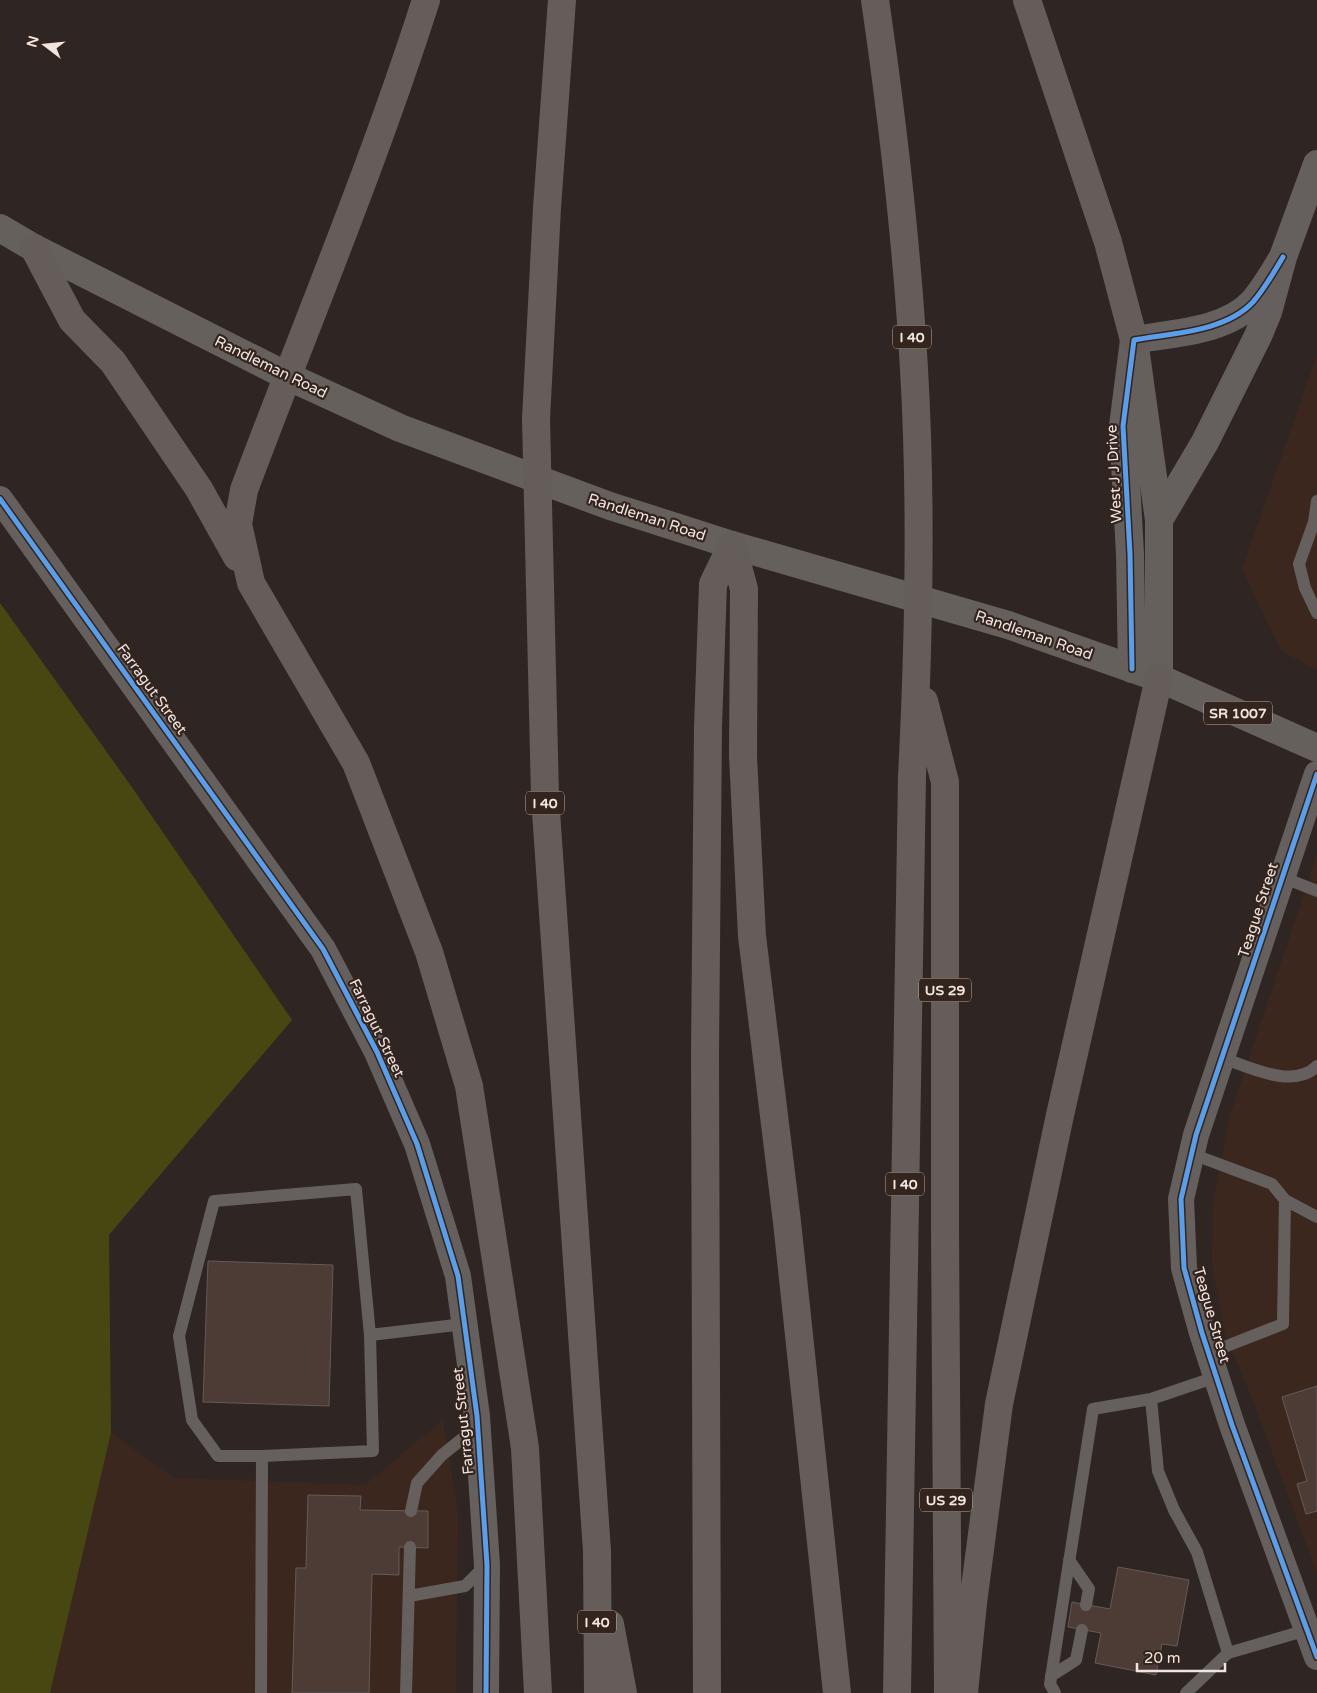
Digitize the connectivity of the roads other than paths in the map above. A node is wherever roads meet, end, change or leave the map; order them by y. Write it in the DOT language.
graph roads {
  1 [pos="426,0"];
  2 [pos="562,0"];
  3 [pos="875,0"];
  4 [pos="1027,0"];
  5 [pos="1317,164"];
  6 [pos="0,228"];
  7 [pos="34,248"];
  8 [pos="1283,257"];
  9 [pos="1134,340"];
  10 [pos="287,376"];
  11 [pos="0,498"];
  12 [pos="1317,501"];
  13 [pos="1159,520"];
  14 [pos="732,545"];
  15 [pos="252,583"];
  16 [pos="1317,613"];
  17 [pos="1132,669"];
  18 [pos="917,675"];
  19 [pos="1159,678"];
  20 [pos="1317,748"];
  21 [pos="1317,774"];
  22 [pos="1282,878"];
  23 [pos="1317,891"];
  24 [pos="1222,1058"];
  25 [pos="1317,1066"];
  26 [pos="1192,1154"];
  27 [pos="1285,1200"];
  28 [pos="1317,1217"];
  29 [pos="464,1324"];
  30 [pos="370,1335"];
  31 [pos="1213,1365"];
  32 [pos="1151,1399"];
  33 [pos="478,1426"];
  34 [pos="262,1456"];
  35 [pos="411,1511"];
  36 [pos="410,1547"];
  37 [pos="597,1552"];
  38 [pos="1069,1560"];
  39 [pos="487,1565"];
  40 [pos="409,1596"];
  41 [pos="1086,1605"];
  42 [pos="1082,1630"];
  43 [pos="1307,1630"];
  44 [pos="1228,1653"];
  45 [pos="1317,1656"];
  46 [pos="1051,1676"];
  47 [pos="261,1693"];
  48 [pos="406,1693"];
  49 [pos="486,1693"];
  50 [pos="538,1693"];
  51 [pos="598,1693"];
  52 [pos="623,1693"];
  53 [pos="707,1693"];
  54 [pos="837,1693"];
  55 [pos="897,1693"];
  56 [pos="948,1693"];
  57 [pos="964,1693"];
  58 [pos="1055,1693"];
  59 [pos="1186,1693"];
  1 -- 10 [label="highway"];
  2 -- 37 [label="highway, I 40"];
  3 -- 18 [label="highway, I 40"];
  4 -- 9 [label="highway"];
  5 -- 8 [label="street"];
  6 -- 7 [label="main road, Randleman Road"];
  7 -- 10 [label="main road, Randleman Road"];
  7 -- 15 [label="highway"];
  8 -- 9 [label="street"];
  8 -- 13 [label="street"];
  9 -- 13 [label="main road"];
  9 -- 17 [label="street, West J J Drive"];
  10 -- 14 [label="main road, Randleman Road"];
  10 -- 15 [label="highway"];
  11 -- 29 [label="street, Farragut Street"];
  12 -- 16 [label="lane"];
  13 -- 19 [label="main road"];
  14 -- 17 [label="main road, Randleman Road / SR 1007"];
  14 -- 53 [label="highway"];
  14 -- 54 [label="highway"];
  15 -- 50 [label="highway"];
  17 -- 19 [label="main road, Randleman Road / SR 1007"];
  18 -- 55 [label="highway, I 40"];
  18 -- 56 [label="highway, US 29"];
  19 -- 20 [label="main road, Randleman Road / SR 1007"];
  19 -- 57 [label="highway"];
  21 -- 22 [label="street, Teague Street"];
  22 -- 23 [label="lane"];
  22 -- 24 [label="street, Teague Street"];
  24 -- 25 [label="lane"];
  24 -- 26 [label="street, Teague Street"];
  26 -- 27 [label="lane"];
  26 -- 31 [label="street, Teague Street"];
  27 -- 28 [label="lane"];
  27 -- 31 [label="lane"];
  29 -- 30 [label="lane"];
  29 -- 33 [label="street, Farragut Street"];
  30 -- 34 [label="lane"];
  30 -- 34 [label="lane"];
  31 -- 32 [label="lane"];
  31 -- 43 [label="street, Teague Street"];
  32 -- 38 [label="lane"];
  32 -- 44 [label="lane"];
  33 -- 35 [label="lane"];
  33 -- 39 [label="street, Farragut Street"];
  34 -- 47 [label="lane"];
  36 -- 40 [label="lane"];
  37 -- 51 [label="highway, I 40"];
  37 -- 52 [label="highway"];
  38 -- 41 [label="lane"];
  38 -- 46 [label="lane"];
  39 -- 40 [label="lane"];
  39 -- 49 [label="street, Farragut Street"];
  40 -- 48 [label="lane"];
  42 -- 46 [label="lane"];
  43 -- 44 [label="lane"];
  43 -- 45 [label="street, Teague Street"];
  44 -- 59 [label="lane"];
  46 -- 58 [label="lane"];
}
